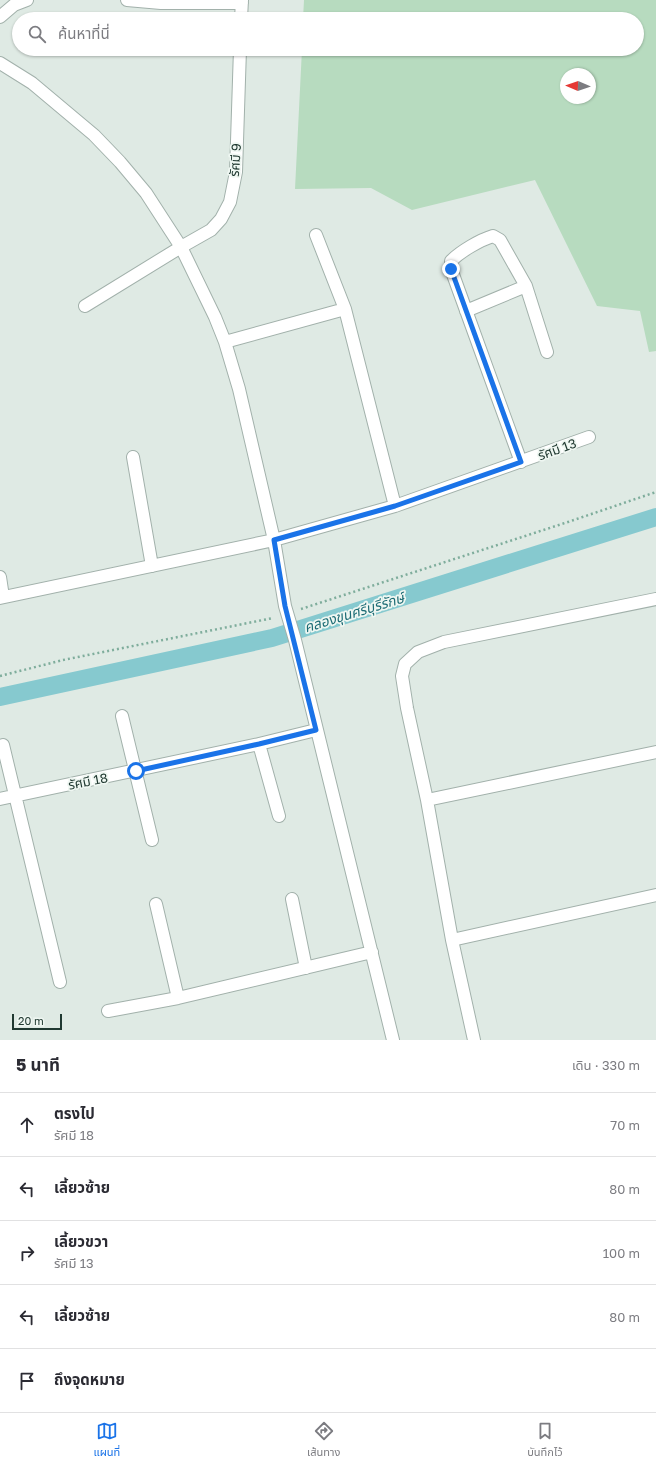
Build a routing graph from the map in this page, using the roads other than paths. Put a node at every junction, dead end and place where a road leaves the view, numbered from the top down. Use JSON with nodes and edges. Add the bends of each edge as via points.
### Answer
{"nodes":[{"id":1,"x":27,"y":0,"type":"edge"},
{"id":2,"x":127,"y":0,"type":"edge"},
{"id":3,"x":242,"y":2,"type":"edge"},
{"id":4,"x":241,"y":12,"type":"edge"},
{"id":5,"x":0,"y":17,"type":"edge"},
{"id":6,"x":240,"y":56,"type":"edge"},
{"id":7,"x":0,"y":63,"type":"edge"},
{"id":8,"x":316,"y":235,"type":"dead end"},
{"id":9,"x":181,"y":247,"type":"junction"},
{"id":10,"x":526,"y":286,"type":"junction"},
{"id":11,"x":85,"y":306,"type":"dead end"},
{"id":12,"x":345,"y":309,"type":"junction"},
{"id":13,"x":466,"y":312,"type":"junction"},
{"id":14,"x":225,"y":342,"type":"junction"},
{"id":15,"x":547,"y":352,"type":"dead end"},
{"id":16,"x":589,"y":437,"type":"dead end"},
{"id":17,"x":133,"y":457,"type":"dead end"},
{"id":18,"x":521,"y":462,"type":"junction"},
{"id":19,"x":395,"y":506,"type":"junction"},
{"id":20,"x":274,"y":540,"type":"junction"},
{"id":21,"x":152,"y":566,"type":"junction"},
{"id":22,"x":0,"y":577,"type":"edge"},
{"id":23,"x":2,"y":598,"type":"edge"},
{"id":24,"x":656,"y":599,"type":"edge"},
{"id":25,"x":122,"y":716,"type":"dead end"},
{"id":26,"x":316,"y":730,"type":"junction"},
{"id":27,"x":259,"y":744,"type":"junction"},
{"id":28,"x":3,"y":745,"type":"dead end"},
{"id":29,"x":656,"y":752,"type":"edge"},
{"id":30,"x":136,"y":771,"type":"junction"},
{"id":31,"x":15,"y":795,"type":"junction"},
{"id":32,"x":0,"y":799,"type":"edge"},
{"id":33,"x":427,"y":800,"type":"junction"},
{"id":34,"x":279,"y":816,"type":"dead end"},
{"id":35,"x":152,"y":840,"type":"dead end"},
{"id":36,"x":656,"y":894,"type":"edge"},
{"id":37,"x":292,"y":899,"type":"dead end"},
{"id":38,"x":156,"y":904,"type":"dead end"},
{"id":39,"x":452,"y":940,"type":"junction"},
{"id":40,"x":372,"y":952,"type":"junction"},
{"id":41,"x":306,"y":968,"type":"junction"},
{"id":42,"x":60,"y":982,"type":"dead end"},
{"id":43,"x":178,"y":998,"type":"junction"},
{"id":44,"x":108,"y":1011,"type":"dead end"},
{"id":45,"x":393,"y":1040,"type":"edge"},
{"id":46,"x":474,"y":1040,"type":"edge"}],
"edges":[{"from":1,"to":5,"type":"street","via":[[14,5]]},
{"from":2,"to":3,"type":"street","via":[[161,3]]},
{"from":3,"to":4,"type":"street"},
{"from":6,"to":9,"type":"street","name":"รัศมี 9","via":[[236,172],[230,202],[221,219],[211,230]]},
{"from":7,"to":9,"type":"street","via":[[32,83],[94,135],[146,193]]},
{"from":8,"to":12,"type":"street"},
{"from":9,"to":11,"type":"street","name":"รัศมี 9"},
{"from":9,"to":14,"type":"street"},
{"from":10,"to":13,"type":"street"},
{"from":10,"to":13,"type":"street","via":[[500,240],[493,236],[486,238],[451,261],[451,269]]},
{"from":10,"to":15,"type":"street"},
{"from":12,"to":14,"type":"street"},
{"from":12,"to":19,"type":"street"},
{"from":13,"to":18,"type":"street"},
{"from":14,"to":20,"type":"street","via":[[239,389]]},
{"from":16,"to":18,"type":"street","name":"รัศมี 13"},
{"from":17,"to":21,"type":"street"},
{"from":18,"to":19,"type":"street","name":"รัศมี 13"},
{"from":19,"to":20,"type":"street","name":"รัศมี 13"},
{"from":20,"to":21,"type":"street","name":"รัศมี 13"},
{"from":20,"to":26,"type":"street","via":[[291,608],[294,640]]},
{"from":21,"to":23,"type":"street","name":"รัศมี 13"},
{"from":22,"to":23,"type":"street"},
{"from":24,"to":33,"type":"street","via":[[444,642],[418,652],[405,664],[402,676]]},
{"from":25,"to":30,"type":"street"},
{"from":26,"to":27,"type":"street","name":"รัศมี 18"},
{"from":26,"to":40,"type":"street"},
{"from":27,"to":30,"type":"street","name":"รัศมี 18"},
{"from":27,"to":34,"type":"street"},
{"from":28,"to":31,"type":"street"},
{"from":29,"to":33,"type":"street"},
{"from":30,"to":31,"type":"street","name":"รัศมี 18"},
{"from":30,"to":35,"type":"street"},
{"from":31,"to":32,"type":"street","name":"รัศมี 18"},
{"from":31,"to":42,"type":"street"},
{"from":33,"to":39,"type":"street"},
{"from":36,"to":39,"type":"street"},
{"from":37,"to":41,"type":"street"},
{"from":38,"to":43,"type":"street"},
{"from":39,"to":46,"type":"street"},
{"from":40,"to":41,"type":"street"},
{"from":40,"to":45,"type":"street"},
{"from":41,"to":43,"type":"street"},
{"from":43,"to":44,"type":"street"}]}
